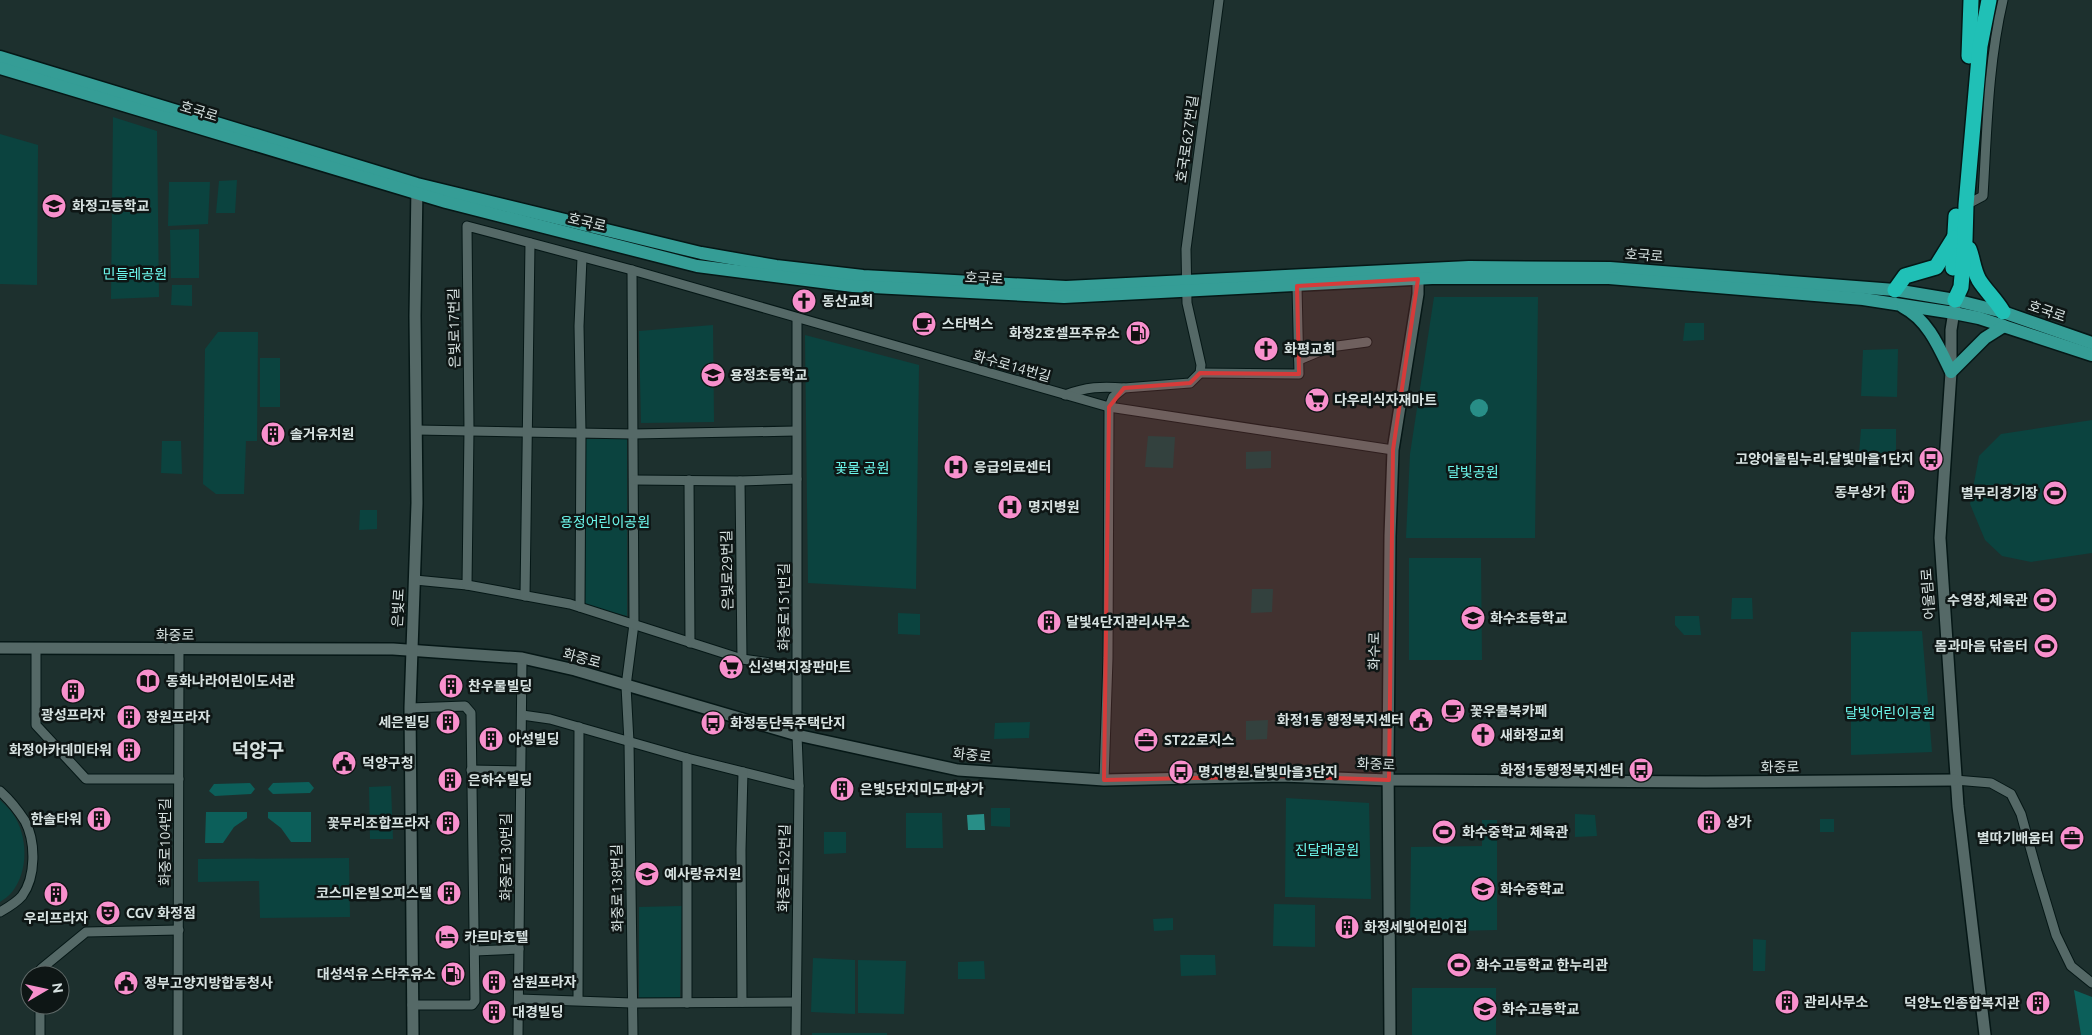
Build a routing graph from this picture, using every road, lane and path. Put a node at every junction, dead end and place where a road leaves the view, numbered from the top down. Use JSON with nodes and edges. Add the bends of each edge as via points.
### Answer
{"nodes":[{"id":1,"x":1219,"y":0,"type":"edge"},
{"id":2,"x":1964,"y":0,"type":"edge"},
{"id":3,"x":1971,"y":0,"type":"edge"},
{"id":4,"x":1977,"y":0,"type":"edge"},
{"id":5,"x":1989,"y":0,"type":"edge"},
{"id":6,"x":2003,"y":0,"type":"edge"},
{"id":7,"x":1971,"y":33,"type":"junction"},
{"id":8,"x":0,"y":57,"type":"edge"},
{"id":9,"x":0,"y":68,"type":"edge"},
{"id":10,"x":1976,"y":86,"type":"junction"},
{"id":11,"x":417,"y":189,"type":"junction"},
{"id":12,"x":1966,"y":205,"type":"junction"},
{"id":13,"x":467,"y":226,"type":"joint"},
{"id":14,"x":1960,"y":239,"type":"junction"},
{"id":15,"x":530,"y":243,"type":"junction"},
{"id":16,"x":582,"y":258,"type":"junction"},
{"id":17,"x":632,"y":270,"type":"junction"},
{"id":18,"x":1418,"y":274,"type":"junction"},
{"id":19,"x":1185,"y":286,"type":"junction"},
{"id":20,"x":1297,"y":286,"type":"junction"},
{"id":21,"x":1896,"y":297,"type":"junction"},
{"id":22,"x":1954,"y":307,"type":"junction"},
{"id":23,"x":797,"y":318,"type":"junction"},
{"id":24,"x":2003,"y":319,"type":"junction"},
{"id":25,"x":1367,"y":342,"type":"dead end"},
{"id":26,"x":2092,"y":343,"type":"edge"},
{"id":27,"x":2092,"y":356,"type":"edge"},
{"id":28,"x":1299,"y":360,"type":"junction"},
{"id":29,"x":1951,"y":372,"type":"junction"},
{"id":30,"x":1200,"y":373,"type":"junction"},
{"id":31,"x":1124,"y":388,"type":"junction"},
{"id":32,"x":1065,"y":395,"type":"junction"},
{"id":33,"x":1109,"y":407,"type":"junction"},
{"id":34,"x":417,"y":430,"type":"junction"},
{"id":35,"x":468,"y":430,"type":"junction"},
{"id":36,"x":796,"y":430,"type":"junction"},
{"id":37,"x":528,"y":431,"type":"junction"},
{"id":38,"x":581,"y":432,"type":"junction"},
{"id":39,"x":633,"y":434,"type":"junction"},
{"id":40,"x":1393,"y":450,"type":"junction"},
{"id":41,"x":797,"y":479,"type":"junction"},
{"id":42,"x":634,"y":480,"type":"junction"},
{"id":43,"x":689,"y":480,"type":"junction"},
{"id":44,"x":740,"y":481,"type":"junction"},
{"id":45,"x":415,"y":580,"type":"junction"},
{"id":46,"x":466,"y":585,"type":"junction"},
{"id":47,"x":526,"y":596,"type":"junction"},
{"id":48,"x":580,"y":607,"type":"junction"},
{"id":49,"x":634,"y":624,"type":"junction"},
{"id":50,"x":690,"y":643,"type":"junction"},
{"id":51,"x":0,"y":648,"type":"edge"},
{"id":52,"x":36,"y":648,"type":"junction"},
{"id":53,"x":179,"y":650,"type":"junction"},
{"id":54,"x":412,"y":650,"type":"junction"},
{"id":55,"x":522,"y":658,"type":"junction"},
{"id":56,"x":742,"y":659,"type":"junction"},
{"id":57,"x":798,"y":667,"type":"junction"},
{"id":58,"x":626,"y":686,"type":"junction"},
{"id":59,"x":410,"y":708,"type":"junction"},
{"id":60,"x":522,"y":715,"type":"junction"},
{"id":61,"x":579,"y":728,"type":"junction"},
{"id":62,"x":797,"y":735,"type":"junction"},
{"id":63,"x":629,"y":742,"type":"junction"},
{"id":64,"x":687,"y":758,"type":"junction"},
{"id":65,"x":471,"y":770,"type":"junction"},
{"id":66,"x":520,"y":771,"type":"junction"},
{"id":67,"x":743,"y":772,"type":"junction"},
{"id":68,"x":179,"y":779,"type":"junction"},
{"id":69,"x":1104,"y":780,"type":"junction"},
{"id":70,"x":1389,"y":780,"type":"junction"},
{"id":71,"x":1955,"y":780,"type":"junction"},
{"id":72,"x":799,"y":786,"type":"junction"},
{"id":73,"x":0,"y":791,"type":"edge"},
{"id":74,"x":0,"y":912,"type":"edge"},
{"id":75,"x":179,"y":930,"type":"junction"},
{"id":76,"x":519,"y":949,"type":"junction"},
{"id":77,"x":475,"y":951,"type":"junction"},
{"id":78,"x":46,"y":965,"type":"edge"},
{"id":79,"x":2092,"y":983,"type":"edge"},
{"id":80,"x":519,"y":999,"type":"junction"},
{"id":81,"x":578,"y":1000,"type":"junction"},
{"id":82,"x":742,"y":1002,"type":"junction"},
{"id":83,"x":796,"y":1002,"type":"junction"},
{"id":84,"x":632,"y":1003,"type":"junction"},
{"id":85,"x":687,"y":1003,"type":"junction"},
{"id":86,"x":412,"y":1005,"type":"junction"},
{"id":87,"x":40,"y":1015,"type":"edge"},
{"id":88,"x":40,"y":1035,"type":"edge"},
{"id":89,"x":178,"y":1035,"type":"edge"},
{"id":90,"x":413,"y":1035,"type":"edge"},
{"id":91,"x":518,"y":1035,"type":"edge"},
{"id":92,"x":633,"y":1035,"type":"edge"},
{"id":93,"x":796,"y":1035,"type":"edge"},
{"id":94,"x":1390,"y":1035,"type":"edge"},
{"id":95,"x":1986,"y":1035,"type":"edge"}],
"edges":[{"from":1,"to":19,"type":"street","name":"호국로627번길","via":[[1186,245]]},
{"from":2,"to":7,"type":"highway"},
{"from":3,"to":7,"type":"highway"},
{"from":4,"to":10,"type":"highway"},
{"from":5,"to":10,"type":"highway"},
{"from":6,"to":12,"type":"street","via":[[1990,73],[1983,196]]},
{"from":7,"to":14,"type":"highway"},
{"from":8,"to":11,"type":"main road","name":"호국로"},
{"from":9,"to":11,"type":"main road","name":"호국로"},
{"from":10,"to":12,"type":"highway"},
{"from":11,"to":19,"type":"main road","name":"호국로","via":[[506,219],[697,266],[756,274],[853,286],[1064,297]]},
{"from":11,"to":34,"type":"main road","name":"은빛로"},
{"from":12,"to":14,"type":"highway"},
{"from":13,"to":15,"type":"street","name":"화수로14번길"},
{"from":13,"to":35,"type":"street","name":"은빛로17번길"},
{"from":14,"to":21,"type":"highway","via":[[1936,267],[1906,276]]},
{"from":14,"to":22,"type":"highway","via":[[1952,284]]},
{"from":14,"to":24,"type":"highway","via":[[1970,252],[1980,281],[1996,300]]},
{"from":15,"to":16,"type":"street","name":"화수로14번길"},
{"from":15,"to":37,"type":"street"},
{"from":16,"to":17,"type":"street","name":"화수로14번길"},
{"from":16,"to":38,"type":"street","via":[[579,326]]},
{"from":17,"to":23,"type":"street","name":"화수로14번길"},
{"from":17,"to":39,"type":"street"},
{"from":18,"to":19,"type":"main road","name":"호국로"},
{"from":18,"to":20,"type":"main road","name":"호국로"},
{"from":18,"to":21,"type":"main road","name":"호국로","via":[[1478,267],[1610,268]]},
{"from":18,"to":40,"type":"main road","name":"화수로","via":[[1418,294]]},
{"from":19,"to":20,"type":"main road","name":"호국로"},
{"from":19,"to":30,"type":"street"},
{"from":20,"to":28,"type":"street"},
{"from":21,"to":22,"type":"main road","name":"호국로"},
{"from":21,"to":29,"type":"main road","via":[[1924,323]]},
{"from":22,"to":24,"type":"main road","name":"호국로"},
{"from":22,"to":29,"type":"main road","name":"어울림로"},
{"from":23,"to":32,"type":"street","name":"화수로14번길"},
{"from":23,"to":36,"type":"street","name":"화중로151번길"},
{"from":24,"to":26,"type":"main road","name":"호국로"},
{"from":24,"to":27,"type":"main road","name":"호국로"},
{"from":24,"to":29,"type":"main road"},
{"from":25,"to":28,"type":"street","via":[[1330,347]]},
{"from":28,"to":30,"type":"street","via":[[1299,374]]},
{"from":29,"to":71,"type":"main road","name":"어울림로","via":[[1940,538]]},
{"from":30,"to":31,"type":"street","via":[[1190,384]]},
{"from":31,"to":32,"type":"street","via":[[1100,386]]},
{"from":31,"to":33,"type":"street"},
{"from":32,"to":33,"type":"street","name":"화수로14번길"},
{"from":33,"to":40,"type":"street","name":"화수로14번길"},
{"from":33,"to":69,"type":"street"},
{"from":34,"to":35,"type":"street"},
{"from":34,"to":45,"type":"main road","name":"은빛로"},
{"from":35,"to":37,"type":"street"},
{"from":35,"to":46,"type":"street"},
{"from":36,"to":39,"type":"street"},
{"from":36,"to":41,"type":"street","name":"화중로151번길"},
{"from":37,"to":38,"type":"street"},
{"from":37,"to":47,"type":"street"},
{"from":38,"to":39,"type":"street"},
{"from":38,"to":48,"type":"street"},
{"from":39,"to":42,"type":"street"},
{"from":40,"to":70,"type":"main road","name":"화수로"},
{"from":41,"to":44,"type":"street"},
{"from":41,"to":57,"type":"street","name":"화중로151번길"},
{"from":42,"to":43,"type":"street"},
{"from":42,"to":49,"type":"street"},
{"from":43,"to":44,"type":"street"},
{"from":43,"to":50,"type":"street"},
{"from":44,"to":56,"type":"street","name":"은빛로29번길"},
{"from":45,"to":46,"type":"street"},
{"from":45,"to":54,"type":"main road","name":"은빛로"},
{"from":46,"to":47,"type":"street"},
{"from":47,"to":48,"type":"street"},
{"from":48,"to":49,"type":"street"},
{"from":49,"to":50,"type":"street"},
{"from":49,"to":58,"type":"street"},
{"from":50,"to":56,"type":"street"},
{"from":51,"to":52,"type":"main road","name":"화중로"},
{"from":52,"to":53,"type":"main road","name":"화중로"},
{"from":52,"to":68,"type":"street","via":[[36,726],[86,779]]},
{"from":53,"to":54,"type":"main road","name":"화중로"},
{"from":53,"to":68,"type":"street","name":"화중로104번길"},
{"from":54,"to":55,"type":"main road","name":"화중로"},
{"from":54,"to":59,"type":"main road","name":"은빛로"},
{"from":55,"to":58,"type":"main road","name":"화중로"},
{"from":55,"to":60,"type":"street","name":"화중로130번길"},
{"from":56,"to":57,"type":"street"},
{"from":57,"to":62,"type":"street","name":"화중로151번길"},
{"from":58,"to":62,"type":"main road","name":"화중로"},
{"from":58,"to":63,"type":"street","name":"화중로138번길"},
{"from":59,"to":65,"type":"street","via":[[464,706],[471,713]]},
{"from":59,"to":86,"type":"main road","name":"은빛로"},
{"from":60,"to":61,"type":"street"},
{"from":60,"to":66,"type":"street","name":"화중로130번길"},
{"from":61,"to":63,"type":"street"},
{"from":61,"to":81,"type":"street"},
{"from":62,"to":69,"type":"main road","name":"화중로","via":[[958,770]]},
{"from":62,"to":72,"type":"street","name":"화중로152번길"},
{"from":63,"to":64,"type":"street"},
{"from":63,"to":84,"type":"street","name":"화중로138번길"},
{"from":64,"to":67,"type":"street"},
{"from":64,"to":85,"type":"street"},
{"from":65,"to":66,"type":"street"},
{"from":65,"to":77,"type":"street"},
{"from":66,"to":76,"type":"street","name":"화중로130번길"},
{"from":67,"to":72,"type":"street"},
{"from":67,"to":82,"type":"street"},
{"from":68,"to":75,"type":"street","name":"화중로104번길"},
{"from":69,"to":70,"type":"main road","name":"화중로","via":[[1281,776]]},
{"from":70,"to":71,"type":"main road","name":"화중로"},
{"from":70,"to":94,"type":"main road","name":"화수로"},
{"from":71,"to":79,"type":"street","via":[[1991,783],[2011,794],[2021,814],[2056,935],[2071,966]]},
{"from":71,"to":95,"type":"main road","name":"어울림로"},
{"from":72,"to":83,"type":"street","name":"화중로152번길"},
{"from":73,"to":74,"type":"street","via":[[25,822],[30,835],[32,869],[22,896]]},
{"from":75,"to":78,"type":"street","via":[[86,932]]},
{"from":75,"to":89,"type":"street","name":"화중로104번길"},
{"from":76,"to":77,"type":"street"},
{"from":76,"to":80,"type":"street","name":"화중로130번길"},
{"from":77,"to":86,"type":"street","via":[[475,1002],[472,1005]]},
{"from":80,"to":81,"type":"street"},
{"from":80,"to":91,"type":"street","name":"화중로130번길"},
{"from":81,"to":84,"type":"street"},
{"from":82,"to":83,"type":"street"},
{"from":82,"to":85,"type":"street"},
{"from":83,"to":93,"type":"street","name":"화중로152번길"},
{"from":84,"to":85,"type":"street"},
{"from":84,"to":92,"type":"street","name":"화중로138번길"},
{"from":86,"to":90,"type":"main road","name":"은빛로"},
{"from":87,"to":88,"type":"street"}]}
